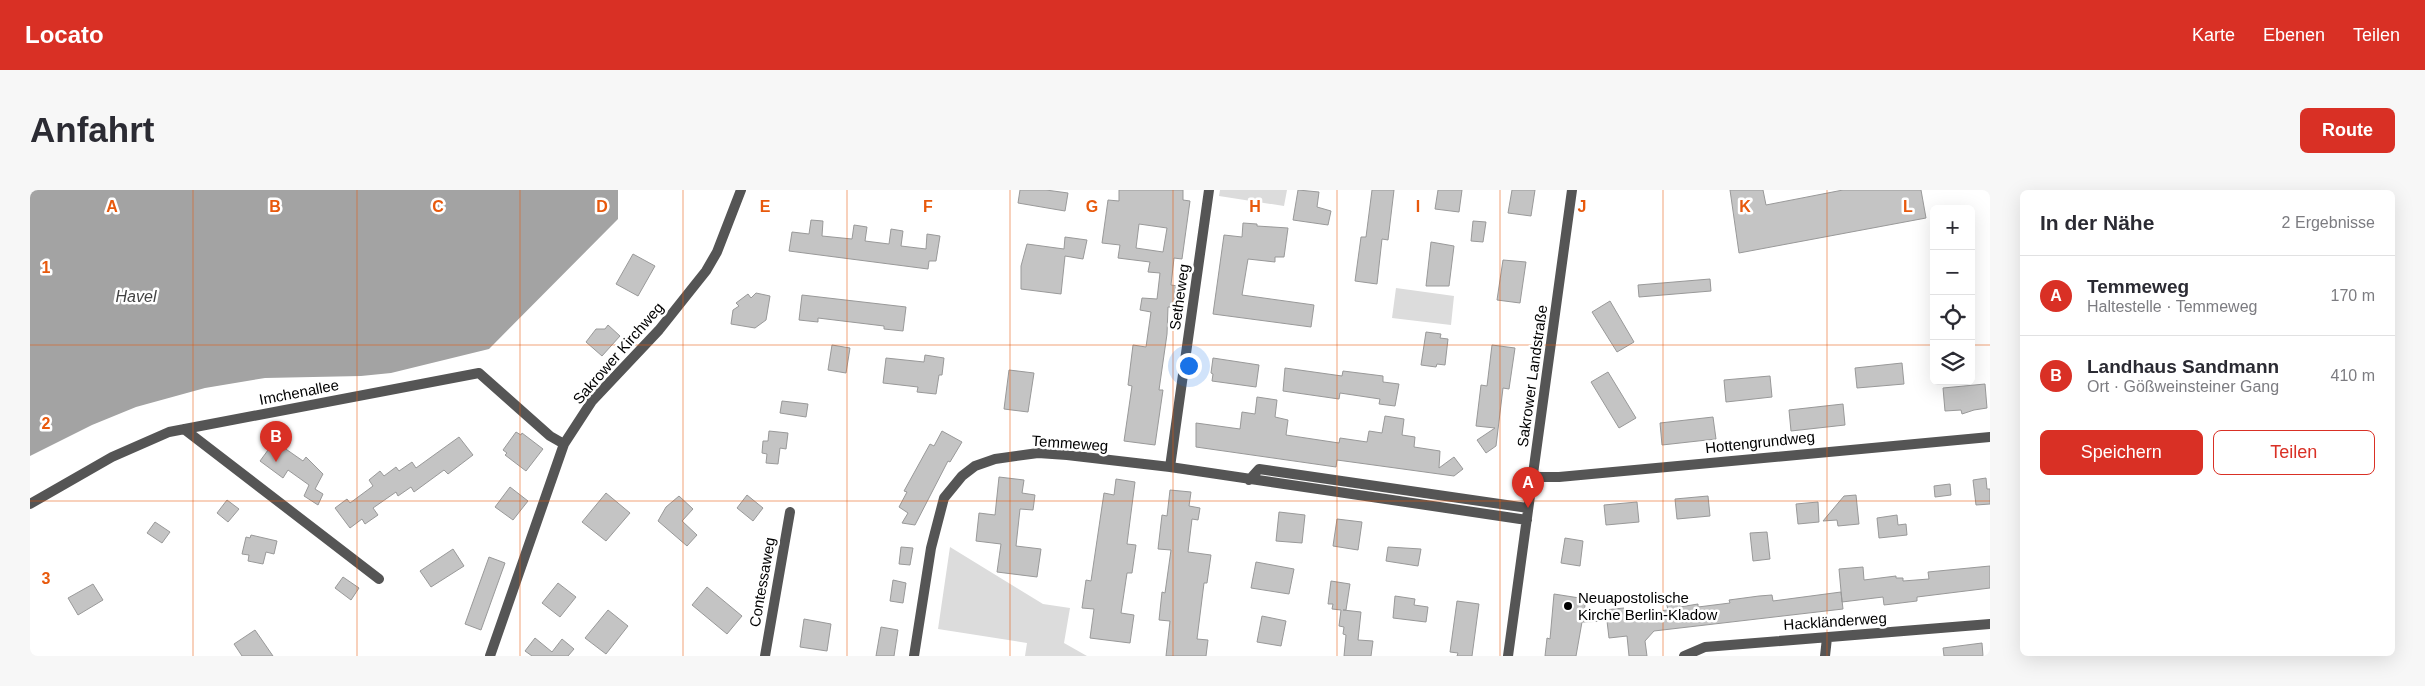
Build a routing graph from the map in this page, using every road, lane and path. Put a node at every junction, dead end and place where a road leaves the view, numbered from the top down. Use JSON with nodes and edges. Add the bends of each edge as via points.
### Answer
{"nodes":[{"id":1,"x":741,"y":190,"type":"edge"},
{"id":2,"x":1209,"y":190,"type":"edge"},
{"id":3,"x":1572,"y":190,"type":"edge"},
{"id":4,"x":184,"y":429,"type":"junction"},
{"id":5,"x":1990,"y":437,"type":"edge"},
{"id":6,"x":564,"y":444,"type":"junction"},
{"id":7,"x":1170,"y":467,"type":"junction"},
{"id":8,"x":1533,"y":477,"type":"junction"},
{"id":9,"x":1249,"y":480,"type":"junction"},
{"id":10,"x":30,"y":504,"type":"edge"},
{"id":11,"x":1528,"y":508,"type":"junction"},
{"id":12,"x":790,"y":512,"type":"dead end"},
{"id":13,"x":1527,"y":520,"type":"junction"},
{"id":14,"x":380,"y":579,"type":"dead end"},
{"id":15,"x":1990,"y":624,"type":"edge"},
{"id":16,"x":1827,"y":638,"type":"junction"},
{"id":17,"x":490,"y":656,"type":"edge"},
{"id":18,"x":765,"y":656,"type":"edge"},
{"id":19,"x":914,"y":656,"type":"edge"},
{"id":20,"x":1508,"y":656,"type":"edge"},
{"id":21,"x":1684,"y":656,"type":"edge"},
{"id":22,"x":1825,"y":656,"type":"edge"}],
"edges":[{"from":1,"to":6,"type":"street","name":"Sakrower Kirchweg","via":[[717,252],[706,271],[660,330],[592,401]]},
{"from":2,"to":7,"type":"street","name":"Setheweg"},
{"from":3,"to":8,"type":"street","name":"Sakrower Landstraße"},
{"from":4,"to":6,"type":"street","name":"Imchenallee","via":[[479,373],[550,436]]},
{"from":4,"to":10,"type":"street","name":"Imchenallee","via":[[169,432],[112,457]]},
{"from":4,"to":14,"type":"street"},
{"from":5,"to":8,"type":"street","name":"Hottengrundweg"},
{"from":6,"to":17,"type":"street","name":"Sakrower Kirchweg"},
{"from":7,"to":9,"type":"street","name":"Temmeweg"},
{"from":7,"to":19,"type":"street","name":"Temmeweg","via":[[1038,453],[995,459],[968,471],[950,488],[938,518]]},
{"from":8,"to":11,"type":"street","name":"Sakrower Landstraße"},
{"from":9,"to":11,"type":"street","via":[[1259,469]]},
{"from":9,"to":13,"type":"street","name":"Temmeweg"},
{"from":11,"to":13,"type":"street","name":"Sakrower Landstraße"},
{"from":12,"to":18,"type":"street","name":"Contessaweg"},
{"from":13,"to":20,"type":"street","name":"Sakrower Landstraße"},
{"from":15,"to":16,"type":"street","name":"Hackländerweg"},
{"from":16,"to":21,"type":"street","name":"Hackländerweg","via":[[1704,647]]},
{"from":16,"to":22,"type":"street"}]}
